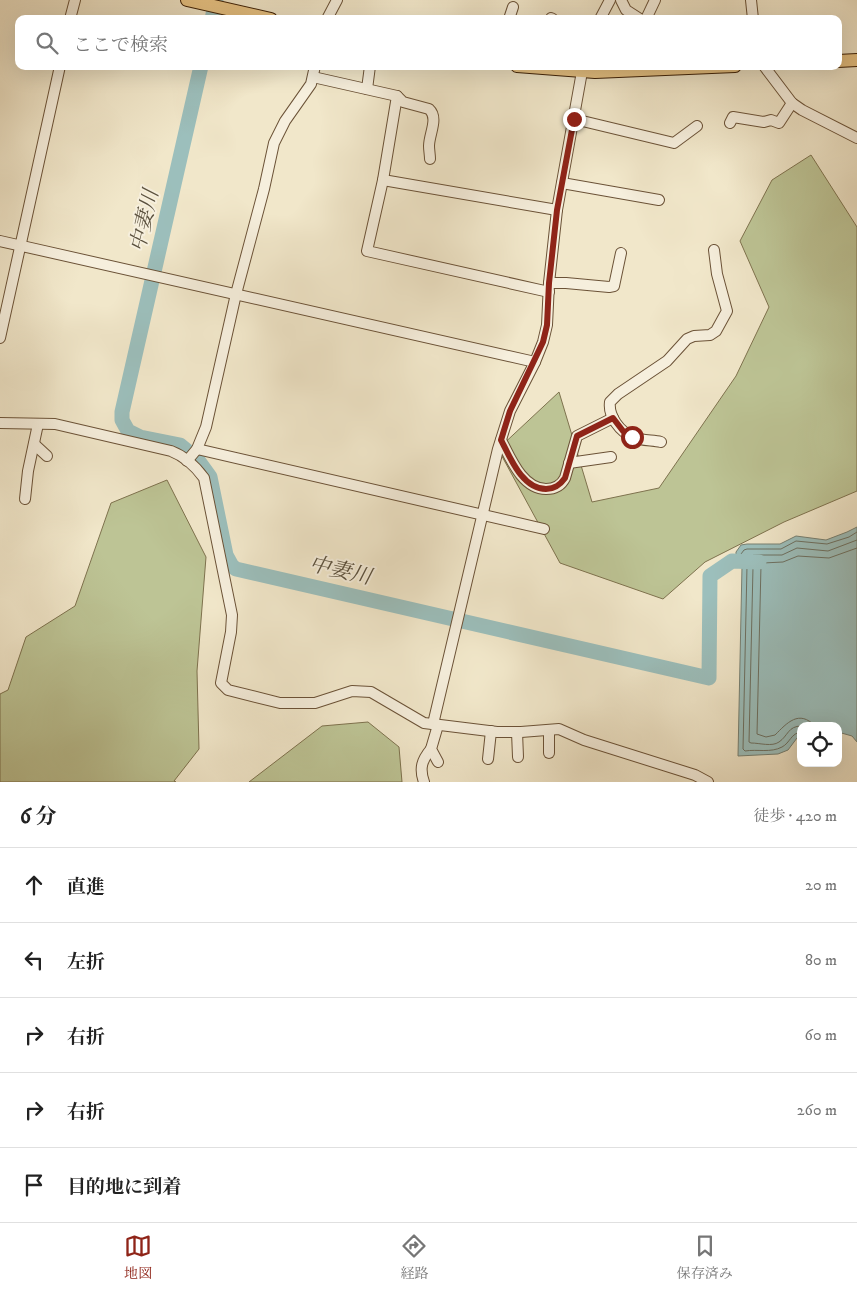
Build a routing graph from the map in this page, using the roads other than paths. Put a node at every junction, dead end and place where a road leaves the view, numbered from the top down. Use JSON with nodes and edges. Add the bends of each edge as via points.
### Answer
{"nodes":[{"id":1,"x":75,"y":0,"type":"edge"},
{"id":2,"x":187,"y":0,"type":"edge"},
{"id":3,"x":337,"y":0,"type":"edge"},
{"id":4,"x":610,"y":0,"type":"edge"},
{"id":5,"x":621,"y":0,"type":"edge"},
{"id":6,"x":656,"y":0,"type":"edge"},
{"id":7,"x":751,"y":0,"type":"edge"},
{"id":8,"x":512,"y":7,"type":"dead end"},
{"id":9,"x":71,"y":15,"type":"edge"},
{"id":10,"x":254,"y":15,"type":"edge"},
{"id":11,"x":329,"y":15,"type":"edge"},
{"id":12,"x":510,"y":15,"type":"edge"},
{"id":13,"x":602,"y":15,"type":"edge"},
{"id":14,"x":634,"y":15,"type":"edge"},
{"id":15,"x":648,"y":15,"type":"edge"},
{"id":16,"x":753,"y":15,"type":"edge"},
{"id":17,"x":857,"y":60,"type":"edge"},
{"id":18,"x":842,"y":61,"type":"edge"},
{"id":19,"x":59,"y":70,"type":"edge"},
{"id":20,"x":369,"y":70,"type":"edge"},
{"id":21,"x":582,"y":70,"type":"edge"},
{"id":22,"x":600,"y":70,"type":"edge"},
{"id":23,"x":669,"y":70,"type":"edge"},
{"id":24,"x":767,"y":70,"type":"edge"},
{"id":25,"x":314,"y":72,"type":"edge"},
{"id":26,"x":367,"y":88,"type":"junction"},
{"id":27,"x":397,"y":96,"type":"junction"},
{"id":28,"x":792,"y":103,"type":"junction"},
{"id":29,"x":574,"y":119,"type":"junction"},
{"id":30,"x":730,"y":123,"type":"dead end"},
{"id":31,"x":697,"y":126,"type":"dead end"},
{"id":32,"x":857,"y":138,"type":"edge"},
{"id":33,"x":430,"y":159,"type":"dead end"},
{"id":34,"x":383,"y":180,"type":"junction"},
{"id":35,"x":562,"y":183,"type":"junction"},
{"id":36,"x":659,"y":200,"type":"dead end"},
{"id":37,"x":557,"y":210,"type":"junction"},
{"id":38,"x":0,"y":241,"type":"edge"},
{"id":39,"x":20,"y":245,"type":"junction"},
{"id":40,"x":714,"y":250,"type":"dead end"},
{"id":41,"x":621,"y":253,"type":"dead end"},
{"id":42,"x":549,"y":287,"type":"junction"},
{"id":43,"x":236,"y":294,"type":"junction"},
{"id":44,"x":0,"y":338,"type":"edge"},
{"id":45,"x":535,"y":362,"type":"junction"},
{"id":46,"x":613,"y":418,"type":"junction"},
{"id":47,"x":0,"y":423,"type":"edge"},
{"id":48,"x":38,"y":424,"type":"junction"},
{"id":49,"x":501,"y":440,"type":"junction"},
{"id":50,"x":661,"y":442,"type":"dead end"},
{"id":51,"x":34,"y":444,"type":"junction"},
{"id":52,"x":192,"y":455,"type":"junction"},
{"id":53,"x":47,"y":456,"type":"dead end"},
{"id":54,"x":611,"y":457,"type":"dead end"},
{"id":55,"x":569,"y":463,"type":"junction"},
{"id":56,"x":24,"y":499,"type":"dead end"},
{"id":57,"x":482,"y":513,"type":"junction"},
{"id":58,"x":544,"y":529,"type":"dead end"},
{"id":59,"x":435,"y":724,"type":"junction"},
{"id":60,"x":549,"y":730,"type":"junction"},
{"id":61,"x":491,"y":731,"type":"junction"},
{"id":62,"x":517,"y":732,"type":"junction"},
{"id":63,"x":431,"y":749,"type":"junction"},
{"id":64,"x":549,"y":753,"type":"dead end"},
{"id":65,"x":518,"y":757,"type":"dead end"},
{"id":66,"x":488,"y":759,"type":"dead end"},
{"id":67,"x":438,"y":762,"type":"dead end"},
{"id":68,"x":424,"y":782,"type":"edge"},
{"id":69,"x":708,"y":782,"type":"edge"}],
"edges":[{"from":1,"to":9,"type":"street"},
{"from":2,"to":10,"type":"main road"},
{"from":3,"to":11,"type":"street"},
{"from":4,"to":13,"type":"street"},
{"from":5,"to":14,"type":"street","via":[[626,10]]},
{"from":6,"to":15,"type":"street"},
{"from":7,"to":16,"type":"street"},
{"from":8,"to":12,"type":"street"},
{"from":17,"to":18,"type":"main road"},
{"from":19,"to":39,"type":"street"},
{"from":20,"to":26,"type":"street"},
{"from":21,"to":29,"type":"street"},
{"from":22,"to":23,"type":"main road"},
{"from":24,"to":28,"type":"street"},
{"from":25,"to":26,"type":"street"},
{"from":25,"to":43,"type":"street","via":[[311,84],[274,142]]},
{"from":26,"to":27,"type":"street"},
{"from":27,"to":33,"type":"street","via":[[403,102],[432,111],[434,117],[428,145]]},
{"from":27,"to":34,"type":"street"},
{"from":28,"to":30,"type":"street","via":[[779,123],[733,117]]},
{"from":28,"to":32,"type":"street"},
{"from":29,"to":31,"type":"street","via":[[674,144]]},
{"from":29,"to":35,"type":"street"},
{"from":34,"to":37,"type":"street"},
{"from":34,"to":42,"type":"street","via":[[367,251]]},
{"from":35,"to":36,"type":"street"},
{"from":35,"to":37,"type":"street"},
{"from":37,"to":42,"type":"street"},
{"from":38,"to":39,"type":"street"},
{"from":39,"to":43,"type":"street"},
{"from":39,"to":44,"type":"street"},
{"from":40,"to":46,"type":"street","via":[[727,313],[716,331],[687,339],[666,361],[618,394],[610,402]]},
{"from":41,"to":42,"type":"street","via":[[614,286],[566,283]]},
{"from":42,"to":45,"type":"street","via":[[547,325]]},
{"from":43,"to":45,"type":"street"},
{"from":43,"to":52,"type":"street","via":[[206,427]]},
{"from":45,"to":49,"type":"street","via":[[510,411]]},
{"from":46,"to":50,"type":"street","via":[[632,437]]},
{"from":46,"to":55,"type":"street","via":[[577,436]]},
{"from":47,"to":48,"type":"street"},
{"from":48,"to":51,"type":"street"},
{"from":48,"to":52,"type":"street","via":[[55,424]]},
{"from":49,"to":55,"type":"street","via":[[524,478],[543,489],[555,488],[562,483]]},
{"from":49,"to":57,"type":"street"},
{"from":51,"to":53,"type":"street"},
{"from":51,"to":56,"type":"street"},
{"from":52,"to":57,"type":"street"},
{"from":52,"to":59,"type":"street","via":[[204,478],[232,615],[221,682],[223,687],[271,702],[293,704],[315,703],[352,691],[371,692],[424,722]]},
{"from":54,"to":55,"type":"street"},
{"from":57,"to":58,"type":"street"},
{"from":57,"to":59,"type":"street"},
{"from":59,"to":61,"type":"street"},
{"from":59,"to":63,"type":"street"},
{"from":60,"to":62,"type":"street"},
{"from":60,"to":64,"type":"street"},
{"from":60,"to":69,"type":"street","via":[[564,731]]},
{"from":61,"to":62,"type":"street"},
{"from":61,"to":66,"type":"street"},
{"from":62,"to":65,"type":"street"},
{"from":63,"to":67,"type":"street"},
{"from":63,"to":68,"type":"street","via":[[422,762]]}]}
